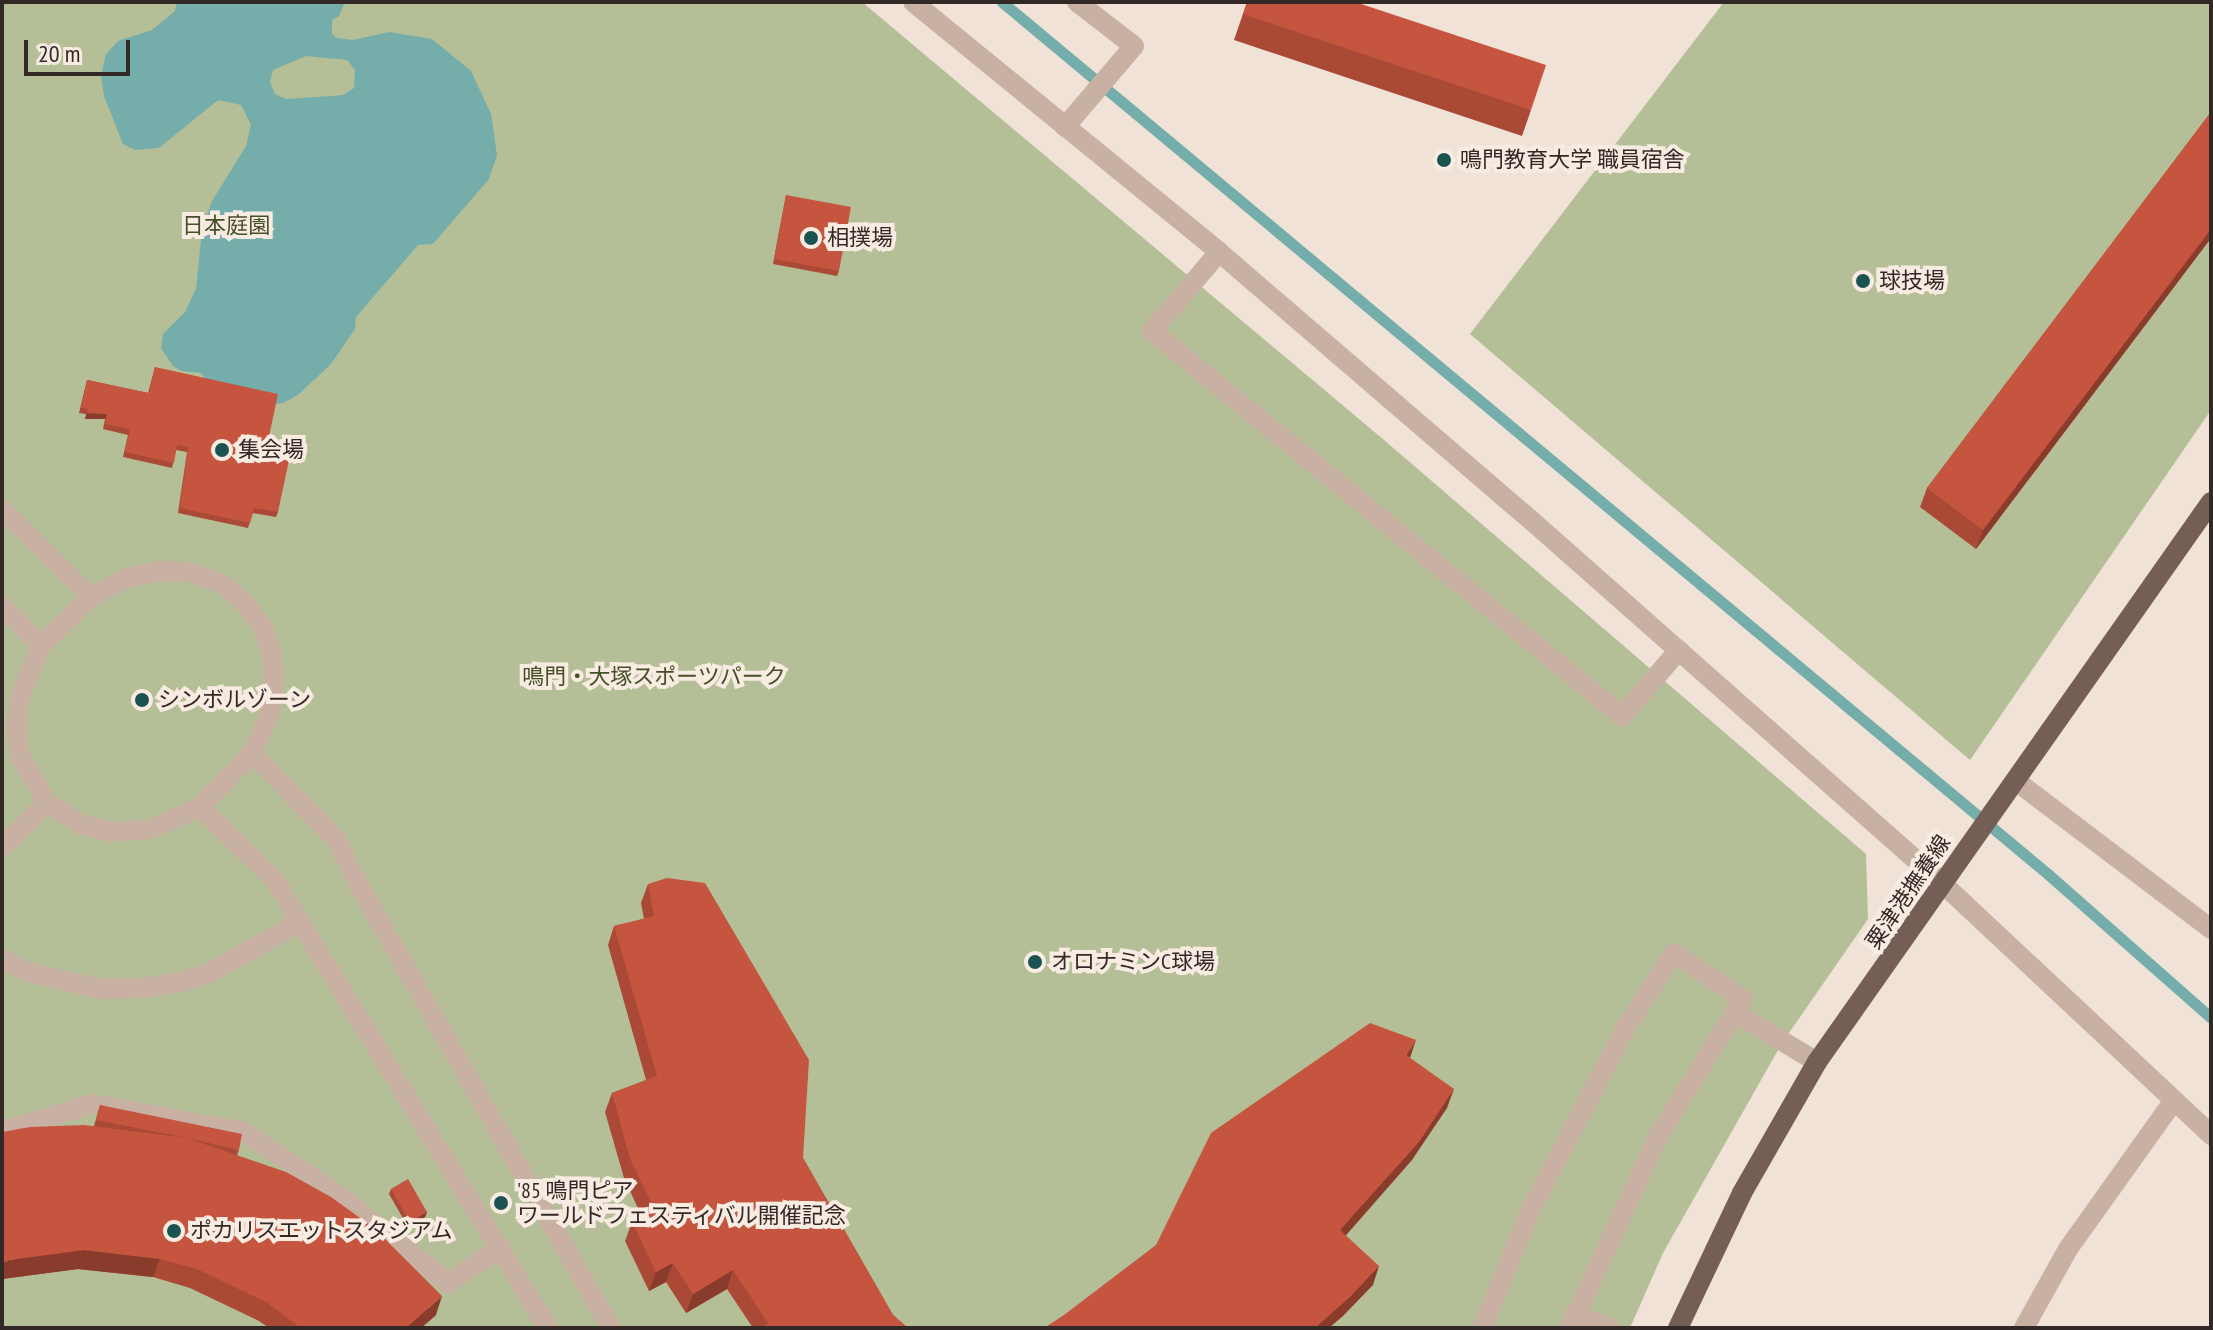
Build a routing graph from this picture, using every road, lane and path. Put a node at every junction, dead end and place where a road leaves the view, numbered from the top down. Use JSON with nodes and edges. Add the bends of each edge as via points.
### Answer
{"nodes":[{"id":1,"x":913,"y":2,"type":"edge"},
{"id":2,"x":1077,"y":2,"type":"edge"},
{"id":3,"x":1065,"y":127,"type":"junction"},
{"id":4,"x":1219,"y":252,"type":"junction"},
{"id":5,"x":2211,"y":502,"type":"edge"},
{"id":6,"x":2,"y":509,"type":"edge"},
{"id":7,"x":91,"y":597,"type":"junction"},
{"id":8,"x":2,"y":606,"type":"edge"},
{"id":9,"x":41,"y":645,"type":"junction"},
{"id":10,"x":1679,"y":650,"type":"junction"},
{"id":11,"x":252,"y":753,"type":"junction"},
{"id":12,"x":2012,"y":786,"type":"junction"},
{"id":13,"x":47,"y":803,"type":"junction"},
{"id":14,"x":200,"y":807,"type":"junction"},
{"id":15,"x":2,"y":847,"type":"edge"},
{"id":16,"x":1942,"y":883,"type":"junction"},
{"id":17,"x":300,"y":922,"type":"junction"},
{"id":18,"x":2211,"y":929,"type":"edge"},
{"id":19,"x":2,"y":959,"type":"edge"},
{"id":20,"x":1734,"y":1012,"type":"junction"},
{"id":21,"x":1817,"y":1062,"type":"junction"},
{"id":22,"x":2173,"y":1102,"type":"junction"},
{"id":23,"x":2,"y":1131,"type":"edge"},
{"id":24,"x":2211,"y":1135,"type":"edge"},
{"id":25,"x":500,"y":1248,"type":"junction"},
{"id":26,"x":1572,"y":1322,"type":"edge"},
{"id":27,"x":548,"y":1328,"type":"edge"},
{"id":28,"x":611,"y":1328,"type":"edge"},
{"id":29,"x":1482,"y":1328,"type":"edge"},
{"id":30,"x":1610,"y":1328,"type":"edge"},
{"id":31,"x":1678,"y":1328,"type":"edge"},
{"id":32,"x":2024,"y":1328,"type":"edge"}],
"edges":[{"from":1,"to":3,"type":"street"},
{"from":2,"to":3,"type":"street","via":[[1134,46]]},
{"from":3,"to":4,"type":"street"},
{"from":4,"to":10,"type":"street"},
{"from":4,"to":10,"type":"street","via":[[1152,331],[1622,716]]},
{"from":5,"to":12,"type":"main road","name":"粟津港撫養線"},
{"from":6,"to":7,"type":"street"},
{"from":7,"to":9,"type":"street"},
{"from":7,"to":11,"type":"street","via":[[126,578],[188,572],[223,584],[246,604],[263,628],[274,681],[270,714]]},
{"from":8,"to":9,"type":"street"},
{"from":9,"to":13,"type":"street","via":[[20,696],[16,727],[20,756]]},
{"from":10,"to":16,"type":"street"},
{"from":11,"to":14,"type":"street"},
{"from":11,"to":28,"type":"street","via":[[336,839]]},
{"from":12,"to":16,"type":"main road","name":"粟津港撫養線"},
{"from":12,"to":18,"type":"street"},
{"from":13,"to":14,"type":"street","via":[[80,824],[111,832],[151,829]]},
{"from":13,"to":15,"type":"street"},
{"from":14,"to":17,"type":"street","via":[[275,880]]},
{"from":16,"to":21,"type":"main road","name":"粟津港撫養線"},
{"from":16,"to":22,"type":"street"},
{"from":17,"to":19,"type":"street","via":[[211,972],[142,988],[101,989],[27,972]]},
{"from":17,"to":25,"type":"street"},
{"from":20,"to":21,"type":"street"},
{"from":20,"to":26,"type":"street","via":[[1658,1136]]},
{"from":20,"to":29,"type":"street","via":[[1743,999],[1674,953],[1625,1029],[1531,1209]]},
{"from":21,"to":31,"type":"main road","name":"粟津港撫養線","via":[[1742,1193]]},
{"from":22,"to":24,"type":"street"},
{"from":22,"to":32,"type":"street","via":[[2068,1249]]},
{"from":23,"to":25,"type":"street","via":[[93,1104],[244,1132],[337,1194],[448,1283]]},
{"from":25,"to":27,"type":"street"},
{"from":26,"to":30,"type":"street"}]}
